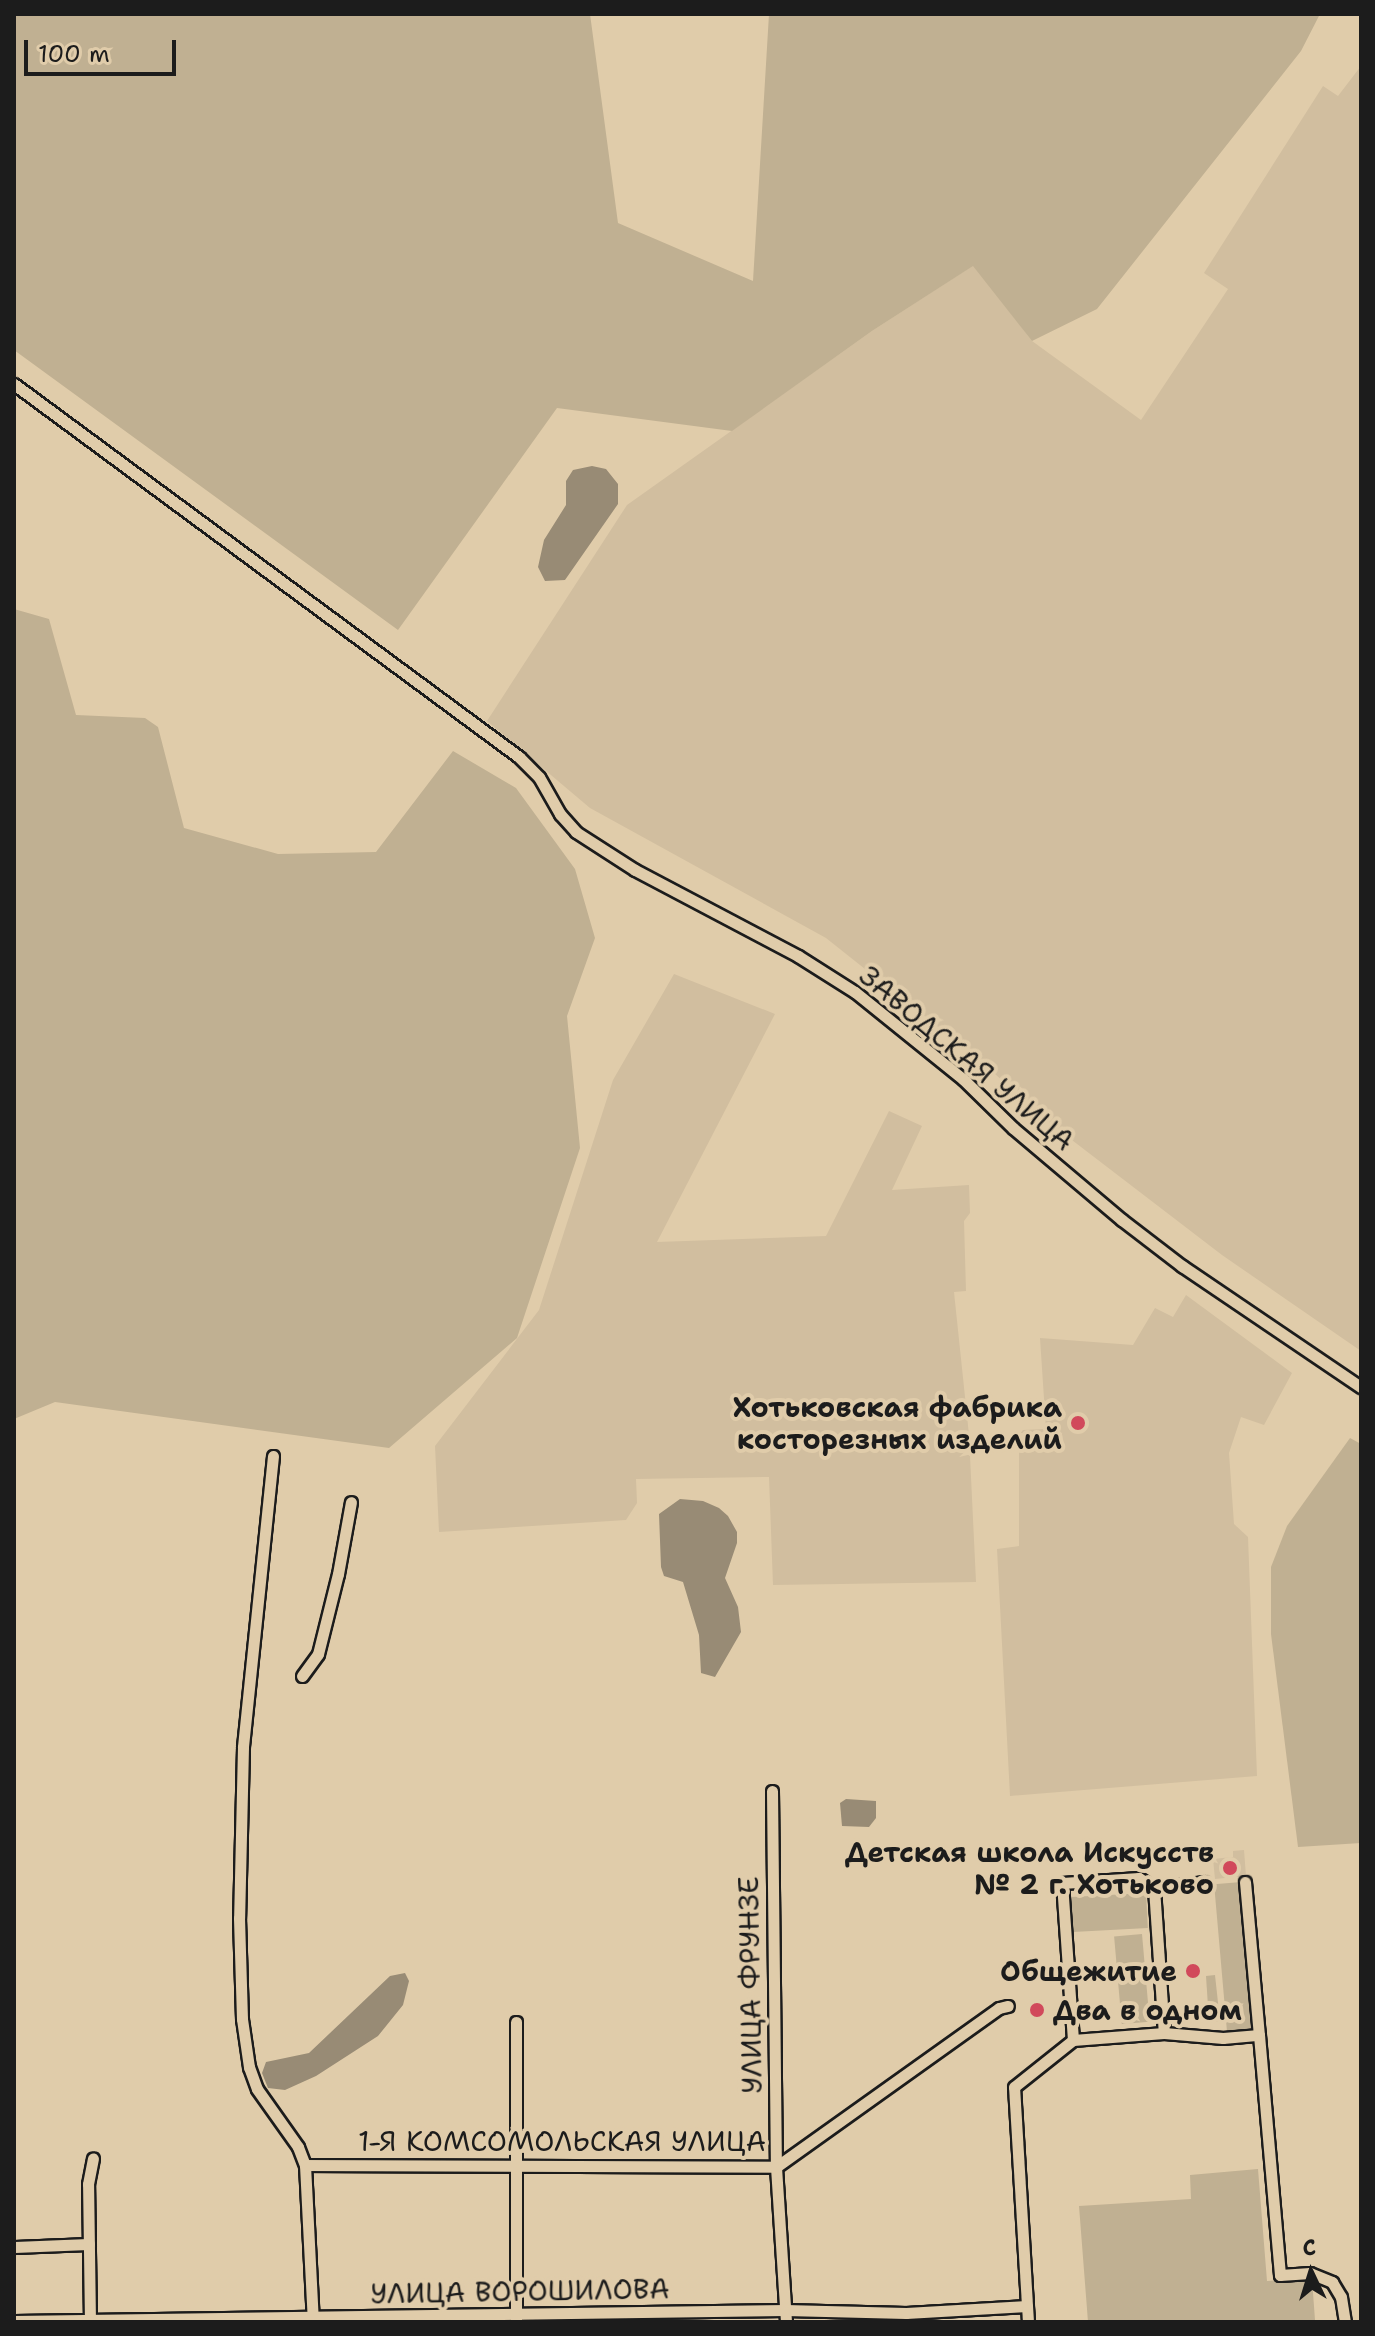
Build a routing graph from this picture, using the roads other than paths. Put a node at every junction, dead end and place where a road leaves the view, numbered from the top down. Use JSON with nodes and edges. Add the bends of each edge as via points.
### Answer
{"nodes":[{"id":1,"x":14,"y":384,"type":"edge"},
{"id":2,"x":1361,"y":1387,"type":"edge"},
{"id":3,"x":273,"y":1456,"type":"dead end"},
{"id":4,"x":351,"y":1502,"type":"dead end"},
{"id":5,"x":302,"y":1676,"type":"dead end"},
{"id":6,"x":772,"y":1791,"type":"dead end"},
{"id":7,"x":1204,"y":1882,"type":"dead end"},
{"id":8,"x":1245,"y":1882,"type":"dead end"},
{"id":9,"x":1154,"y":1888,"type":"junction"},
{"id":10,"x":1008,"y":2006,"type":"dead end"},
{"id":11,"x":516,"y":2022,"type":"dead end"},
{"id":12,"x":1164,"y":2033,"type":"junction"},
{"id":13,"x":1259,"y":2035,"type":"junction"},
{"id":14,"x":1073,"y":2040,"type":"junction"},
{"id":15,"x":93,"y":2158,"type":"dead end"},
{"id":16,"x":305,"y":2165,"type":"junction"},
{"id":17,"x":776,"y":2167,"type":"junction"},
{"id":18,"x":516,"y":2168,"type":"junction"},
{"id":19,"x":89,"y":2244,"type":"junction"},
{"id":20,"x":14,"y":2247,"type":"edge"},
{"id":21,"x":1027,"y":2306,"type":"junction"},
{"id":22,"x":785,"y":2316,"type":"edge"},
{"id":23,"x":942,"y":2316,"type":"edge"},
{"id":24,"x":653,"y":2318,"type":"edge"},
{"id":25,"x":516,"y":2319,"type":"edge"},
{"id":26,"x":312,"y":2320,"type":"edge"},
{"id":27,"x":14,"y":2321,"type":"edge"},
{"id":28,"x":90,"y":2321,"type":"edge"},
{"id":29,"x":1028,"y":2322,"type":"edge"},
{"id":30,"x":1345,"y":2322,"type":"edge"}],
"edges":[{"from":1,"to":2,"type":"street","name":"ЗАВОДСКАЯ УЛИЦА","via":[[529,766],[576,832],[855,992],[1122,1220]]},
{"from":3,"to":16,"type":"street","via":[[243,1747],[242,2019],[257,2089]]},
{"from":4,"to":5,"type":"street","via":[[318,1654]]},
{"from":6,"to":17,"type":"street","name":"УЛИЦА ФРУНЗЕ"},
{"from":7,"to":9,"type":"street"},
{"from":8,"to":13,"type":"street"},
{"from":9,"to":12,"type":"street"},
{"from":9,"to":14,"type":"street","via":[[1139,1878],[1062,1883]]},
{"from":10,"to":17,"type":"street","name":"1-Я КОМСОМОЛЬСКАЯ УЛИЦА"},
{"from":11,"to":18,"type":"street"},
{"from":12,"to":13,"type":"street"},
{"from":12,"to":14,"type":"street"},
{"from":13,"to":30,"type":"street","via":[[1280,2275],[1310,2273],[1332,2282]]},
{"from":14,"to":21,"type":"street","via":[[1014,2087]]},
{"from":15,"to":19,"type":"street"},
{"from":16,"to":18,"type":"street","name":"1-Я КОМСОМОЛЬСКАЯ УЛИЦА"},
{"from":16,"to":26,"type":"street"},
{"from":17,"to":18,"type":"street","name":"1-Я КОМСОМОЛЬСКАЯ УЛИЦА"},
{"from":17,"to":22,"type":"street","name":"УЛИЦА ФРУНЗЕ"},
{"from":18,"to":25,"type":"street"},
{"from":19,"to":20,"type":"street"},
{"from":19,"to":28,"type":"street"},
{"from":21,"to":23,"type":"street","name":"УЛИЦА ВОРОШИЛОВА"},
{"from":21,"to":29,"type":"street"},
{"from":22,"to":23,"type":"street","name":"УЛИЦА ВОРОШИЛОВА"},
{"from":22,"to":24,"type":"street","name":"УЛИЦА ВОРОШИЛОВА"},
{"from":24,"to":25,"type":"street","name":"УЛИЦА ВОРОШИЛОВА"},
{"from":25,"to":26,"type":"street","name":"УЛИЦА ВОРОШИЛОВА"},
{"from":26,"to":28,"type":"street","name":"УЛИЦА ВОРОШИЛОВА"},
{"from":27,"to":28,"type":"street","name":"УЛИЦА ВОРОШИЛОВА"}]}
